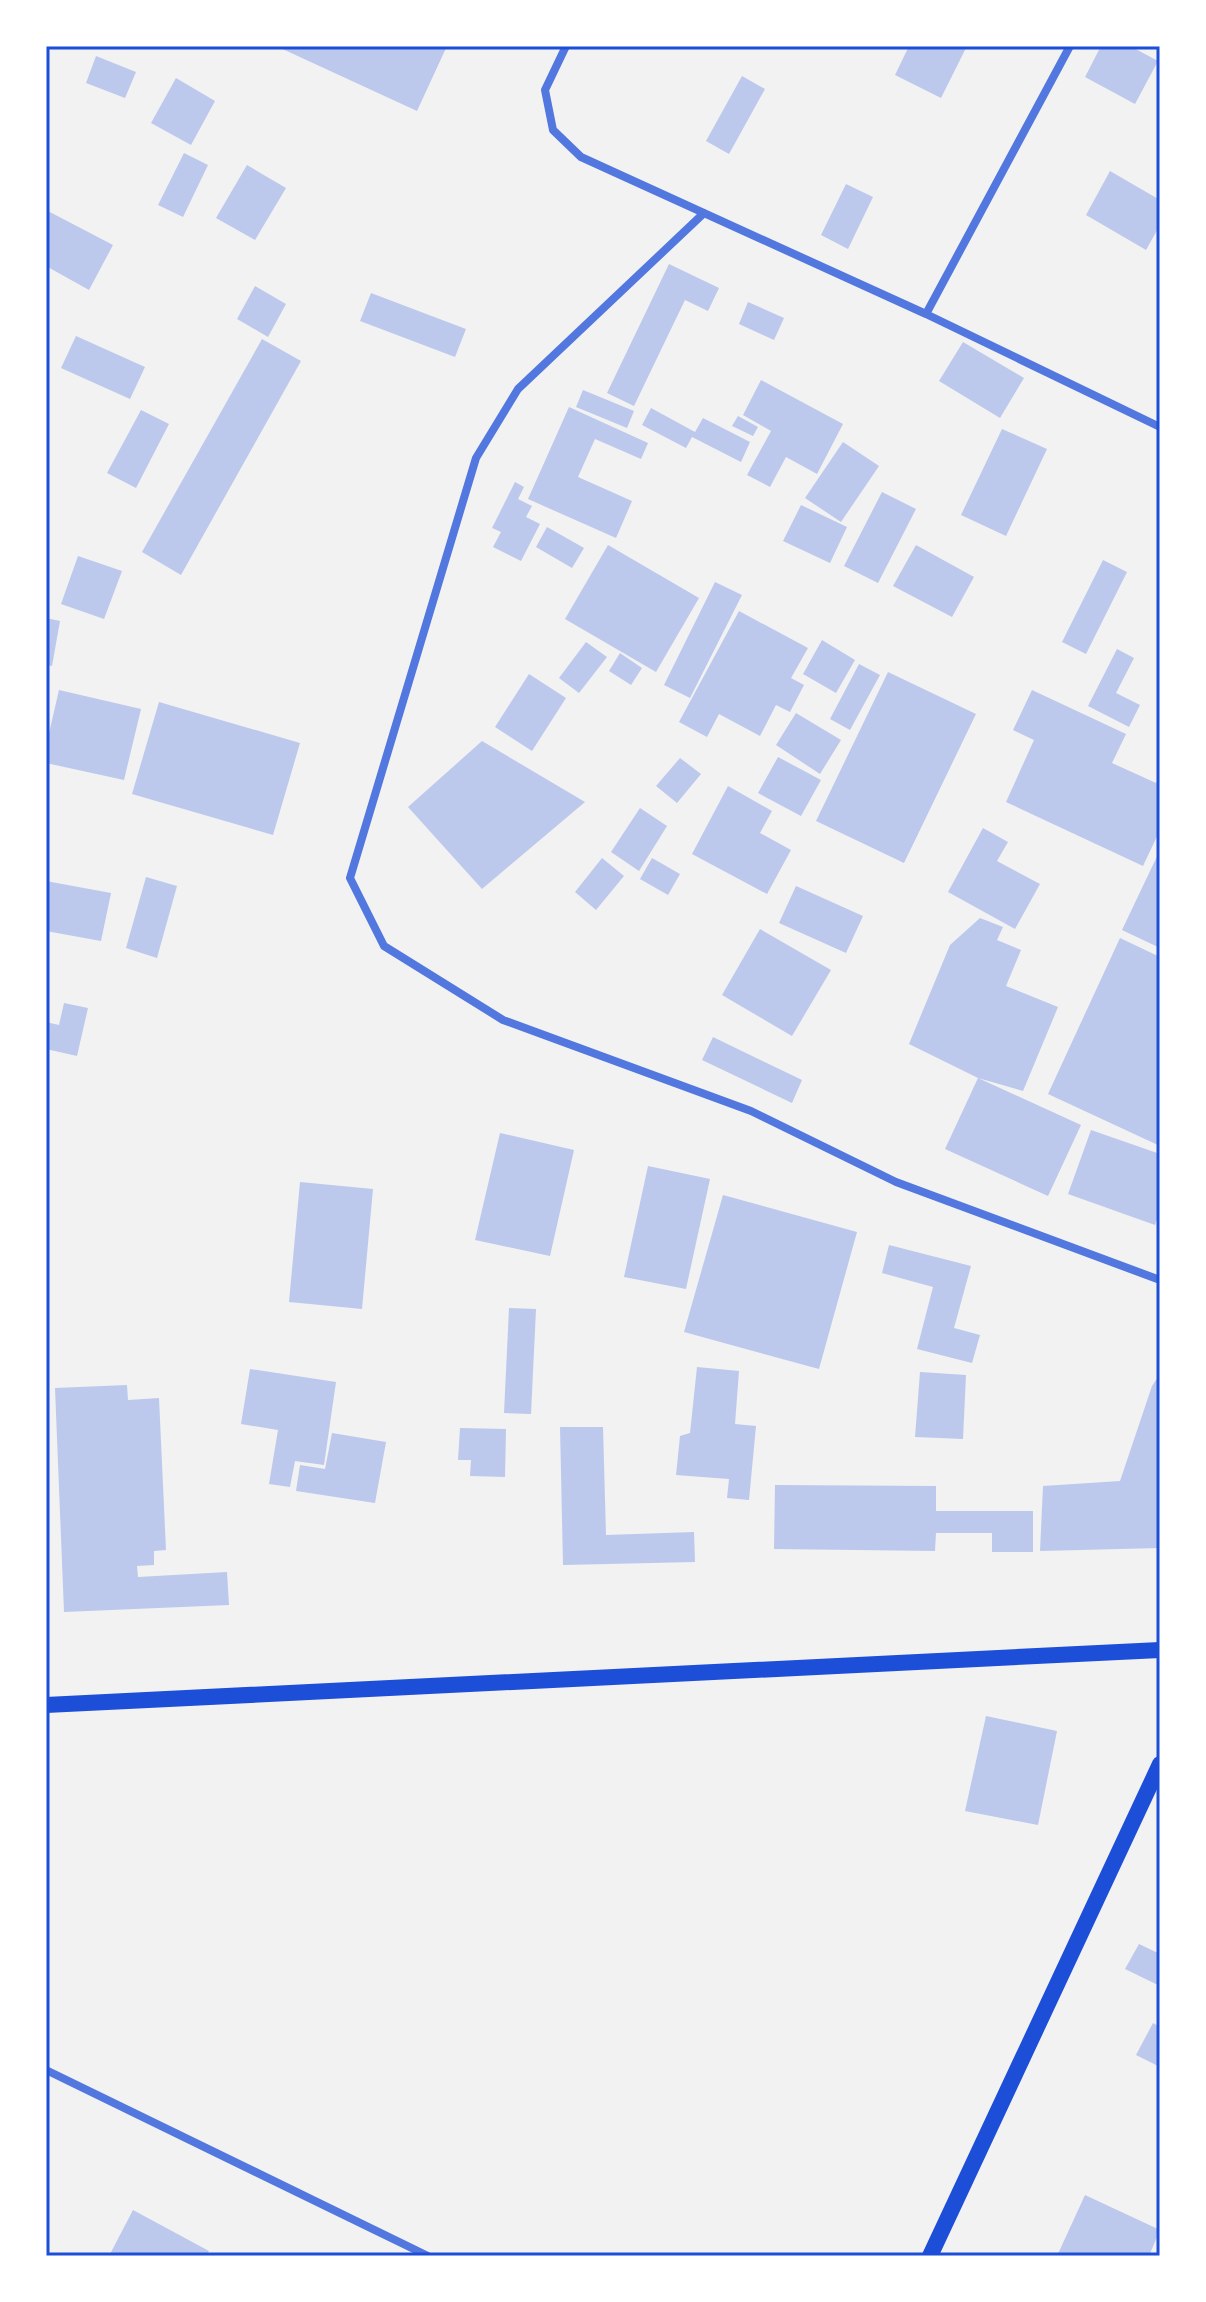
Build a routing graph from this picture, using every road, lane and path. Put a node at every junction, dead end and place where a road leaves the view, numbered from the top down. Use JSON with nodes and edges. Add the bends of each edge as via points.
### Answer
{"nodes":[{"id":1,"x":566,"y":46,"type":"edge"},
{"id":2,"x":1070,"y":46,"type":"edge"},
{"id":3,"x":704,"y":213,"type":"junction"},
{"id":4,"x":926,"y":314,"type":"junction"},
{"id":5,"x":1160,"y":427,"type":"edge"},
{"id":6,"x":1160,"y":1280,"type":"edge"},
{"id":7,"x":1160,"y":1650,"type":"edge"},
{"id":8,"x":46,"y":1705,"type":"edge"},
{"id":9,"x":1160,"y":1764,"type":"edge"},
{"id":10,"x":46,"y":2070,"type":"edge"},
{"id":11,"x":428,"y":2256,"type":"edge"},
{"id":12,"x":930,"y":2256,"type":"edge"}],
"edges":[{"from":1,"to":3,"type":"street","via":[[545,90],[553,130],[581,157]]},
{"from":2,"to":4,"type":"street"},
{"from":3,"to":4,"type":"street"},
{"from":3,"to":6,"type":"street","via":[[518,389],[476,458],[350,878],[384,946],[503,1020],[751,1111],[896,1182]]},
{"from":4,"to":5,"type":"street"},
{"from":7,"to":8,"type":"main road"},
{"from":9,"to":12,"type":"main road"},
{"from":10,"to":11,"type":"street"}]}
